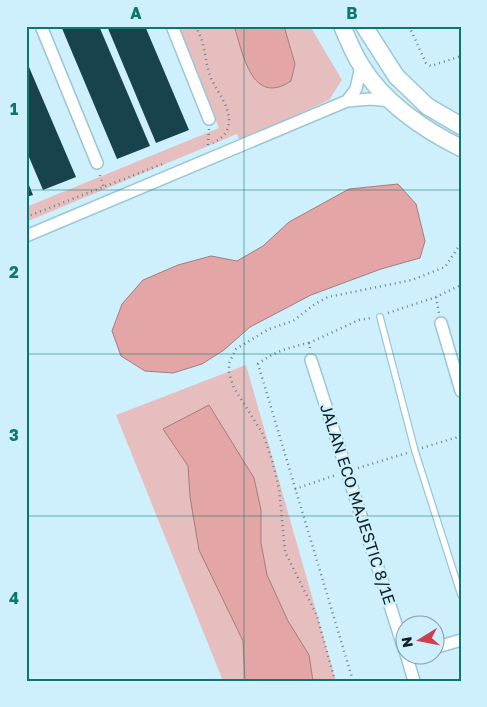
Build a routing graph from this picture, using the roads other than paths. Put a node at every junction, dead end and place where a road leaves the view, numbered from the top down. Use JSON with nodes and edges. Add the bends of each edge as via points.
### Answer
{"nodes":[{"id":1,"x":40,"y":26,"type":"edge"},
{"id":2,"x":172,"y":26,"type":"edge"},
{"id":3,"x":342,"y":26,"type":"edge"},
{"id":4,"x":364,"y":26,"type":"edge"},
{"id":5,"x":361,"y":66,"type":"junction"},
{"id":6,"x":347,"y":101,"type":"junction"},
{"id":7,"x":391,"y":101,"type":"junction"},
{"id":8,"x":209,"y":119,"type":"dead end"},
{"id":9,"x":461,"y":126,"type":"edge"},
{"id":10,"x":461,"y":148,"type":"edge"},
{"id":11,"x":97,"y":163,"type":"dead end"},
{"id":12,"x":26,"y":236,"type":"edge"},
{"id":13,"x":380,"y":316,"type":"dead end"},
{"id":14,"x":441,"y":323,"type":"dead end"},
{"id":15,"x":311,"y":360,"type":"dead end"},
{"id":16,"x":461,"y":391,"type":"edge"},
{"id":17,"x":461,"y":595,"type":"edge"},
{"id":18,"x":395,"y":614,"type":"edge"},
{"id":19,"x":461,"y":640,"type":"edge"},
{"id":20,"x":444,"y":645,"type":"edge"},
{"id":21,"x":410,"y":664,"type":"edge"},
{"id":22,"x":414,"y":681,"type":"edge"}],
"edges":[{"from":1,"to":11,"type":"street"},
{"from":2,"to":8,"type":"street"},
{"from":3,"to":5,"type":"street"},
{"from":4,"to":9,"type":"street","via":[[396,76],[427,106]]},
{"from":5,"to":6,"type":"street","via":[[356,89]]},
{"from":5,"to":7,"type":"street"},
{"from":6,"to":7,"type":"street"},
{"from":6,"to":12,"type":"street"},
{"from":7,"to":10,"type":"street","via":[[420,124]]},
{"from":13,"to":17,"type":"lane","via":[[415,451]]},
{"from":14,"to":16,"type":"street"},
{"from":15,"to":18,"type":"street","name":"JALAN ECO MAJESTIC 8/1E"},
{"from":19,"to":20,"type":"street"},
{"from":21,"to":22,"type":"street","name":"JALAN ECO MAJESTIC 8/1E"}]}
